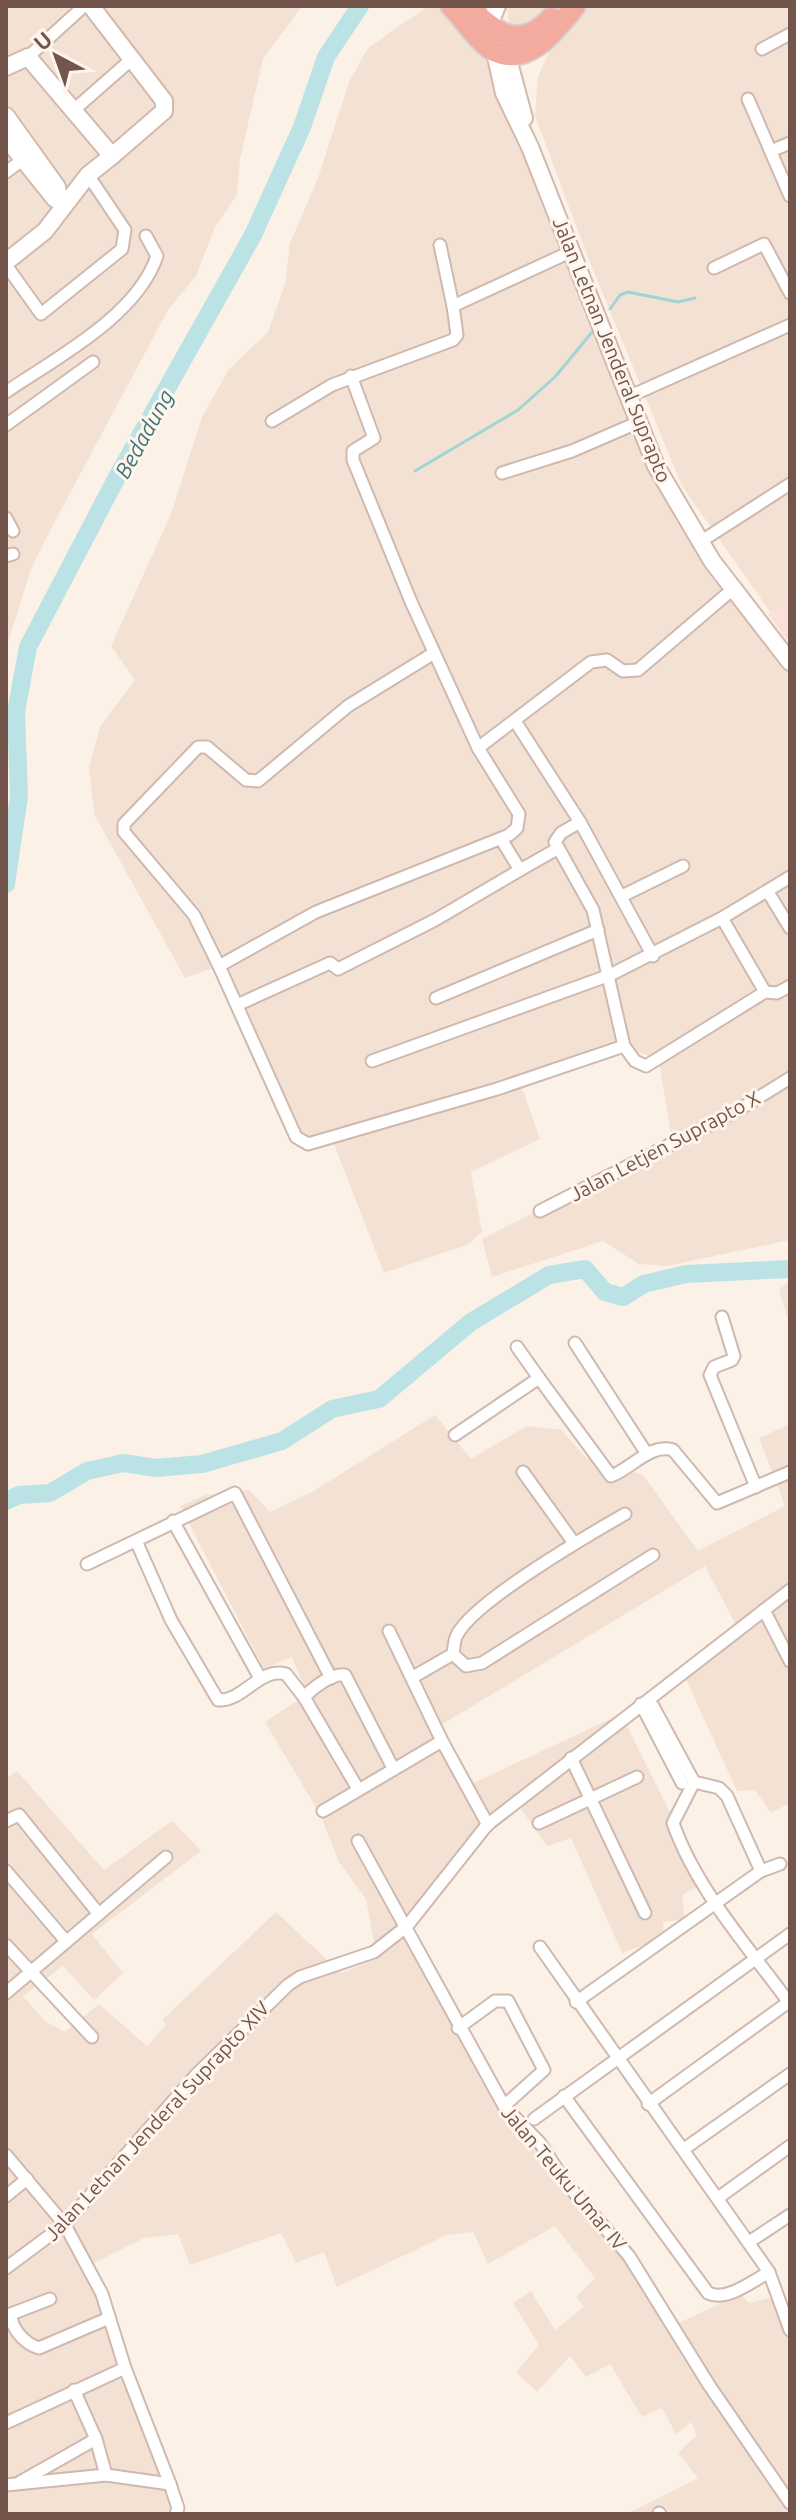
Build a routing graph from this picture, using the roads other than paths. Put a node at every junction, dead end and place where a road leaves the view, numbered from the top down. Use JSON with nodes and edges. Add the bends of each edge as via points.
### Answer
{"nodes":[{"id":1,"x":84,"y":6,"type":"edge"},
{"id":2,"x":91,"y":6,"type":"edge"},
{"id":3,"x":451,"y":6,"type":"edge"},
{"id":4,"x":468,"y":6,"type":"edge"},
{"id":5,"x":561,"y":6,"type":"edge"},
{"id":6,"x":575,"y":6,"type":"edge"},
{"id":7,"x":497,"y":30,"type":"edge"},
{"id":8,"x":790,"y":34,"type":"edge"},
{"id":9,"x":762,"y":49,"type":"dead end"},
{"id":10,"x":28,"y":57,"type":"junction"},
{"id":11,"x":133,"y":58,"type":"junction"},
{"id":12,"x":6,"y":67,"type":"edge"},
{"id":13,"x":748,"y":99,"type":"dead end"},
{"id":14,"x":75,"y":109,"type":"junction"},
{"id":15,"x":6,"y":116,"type":"edge"},
{"id":16,"x":6,"y":138,"type":"edge"},
{"id":17,"x":790,"y":143,"type":"edge"},
{"id":18,"x":771,"y":151,"type":"junction"},
{"id":19,"x":112,"y":156,"type":"junction"},
{"id":20,"x":27,"y":157,"type":"junction"},
{"id":21,"x":6,"y":172,"type":"edge"},
{"id":22,"x":88,"y":175,"type":"junction"},
{"id":23,"x":790,"y":196,"type":"edge"},
{"id":24,"x":61,"y":206,"type":"junction"},
{"id":25,"x":146,"y":236,"type":"dead end"},
{"id":26,"x":440,"y":245,"type":"dead end"},
{"id":27,"x":570,"y":252,"type":"junction"},
{"id":28,"x":6,"y":264,"type":"edge"},
{"id":29,"x":714,"y":268,"type":"dead end"},
{"id":30,"x":790,"y":293,"type":"edge"},
{"id":31,"x":453,"y":306,"type":"junction"},
{"id":32,"x":790,"y":325,"type":"edge"},
{"id":33,"x":93,"y":362,"type":"dead end"},
{"id":34,"x":351,"y":376,"type":"junction"},
{"id":35,"x":6,"y":392,"type":"edge"},
{"id":36,"x":628,"y":397,"type":"junction"},
{"id":37,"x":272,"y":421,"type":"dead end"},
{"id":38,"x":639,"y":422,"type":"junction"},
{"id":39,"x":6,"y":425,"type":"edge"},
{"id":40,"x":502,"y":473,"type":"dead end"},
{"id":41,"x":790,"y":484,"type":"edge"},
{"id":42,"x":6,"y":518,"type":"edge"},
{"id":43,"x":13,"y":531,"type":"dead end"},
{"id":44,"x":700,"y":542,"type":"junction"},
{"id":45,"x":733,"y":589,"type":"junction"},
{"id":46,"x":434,"y":653,"type":"junction"},
{"id":47,"x":790,"y":662,"type":"edge"},
{"id":48,"x":515,"y":721,"type":"junction"},
{"id":49,"x":478,"y":748,"type":"junction"},
{"id":50,"x":580,"y":822,"type":"junction"},
{"id":51,"x":501,"y":839,"type":"junction"},
{"id":52,"x":557,"y":849,"type":"junction"},
{"id":53,"x":683,"y":866,"type":"dead end"},
{"id":54,"x":520,"y":870,"type":"junction"},
{"id":55,"x":790,"y":877,"type":"edge"},
{"id":56,"x":768,"y":892,"type":"junction"},
{"id":57,"x":622,"y":896,"type":"junction"},
{"id":58,"x":722,"y":918,"type":"junction"},
{"id":59,"x":790,"y":928,"type":"edge"},
{"id":60,"x":598,"y":930,"type":"junction"},
{"id":61,"x":653,"y":956,"type":"junction"},
{"id":62,"x":219,"y":966,"type":"junction"},
{"id":63,"x":610,"y":975,"type":"junction"},
{"id":64,"x":790,"y":986,"type":"edge"},
{"id":65,"x":765,"y":992,"type":"junction"},
{"id":66,"x":436,"y":998,"type":"dead end"},
{"id":67,"x":237,"y":1005,"type":"junction"},
{"id":68,"x":624,"y":1046,"type":"junction"},
{"id":69,"x":372,"y":1061,"type":"dead end"},
{"id":70,"x":790,"y":1078,"type":"edge"},
{"id":71,"x":540,"y":1211,"type":"dead end"},
{"id":72,"x":722,"y":1317,"type":"dead end"},
{"id":73,"x":575,"y":1343,"type":"dead end"},
{"id":74,"x":517,"y":1347,"type":"dead end"},
{"id":75,"x":539,"y":1378,"type":"junction"},
{"id":76,"x":455,"y":1435,"type":"dead end"},
{"id":77,"x":647,"y":1454,"type":"junction"},
{"id":78,"x":523,"y":1472,"type":"dead end"},
{"id":79,"x":790,"y":1472,"type":"edge"},
{"id":80,"x":756,"y":1487,"type":"junction"},
{"id":81,"x":625,"y":1514,"type":"dead end"},
{"id":82,"x":173,"y":1521,"type":"junction"},
{"id":83,"x":137,"y":1543,"type":"junction"},
{"id":84,"x":574,"y":1543,"type":"junction"},
{"id":85,"x":653,"y":1555,"type":"dead end"},
{"id":86,"x":87,"y":1564,"type":"dead end"},
{"id":87,"x":790,"y":1590,"type":"edge"},
{"id":88,"x":764,"y":1610,"type":"junction"},
{"id":89,"x":389,"y":1631,"type":"dead end"},
{"id":90,"x":453,"y":1654,"type":"junction"},
{"id":91,"x":790,"y":1661,"type":"edge"},
{"id":92,"x":413,"y":1677,"type":"junction"},
{"id":93,"x":260,"y":1678,"type":"junction"},
{"id":94,"x":331,"y":1678,"type":"junction"},
{"id":95,"x":304,"y":1697,"type":"junction"},
{"id":96,"x":647,"y":1705,"type":"junction"},
{"id":97,"x":442,"y":1741,"type":"junction"},
{"id":98,"x":571,"y":1758,"type":"junction"},
{"id":99,"x":393,"y":1768,"type":"junction"},
{"id":100,"x":637,"y":1777,"type":"dead end"},
{"id":101,"x":688,"y":1782,"type":"junction"},
{"id":102,"x":358,"y":1789,"type":"junction"},
{"id":103,"x":591,"y":1799,"type":"junction"},
{"id":104,"x":323,"y":1811,"type":"dead end"},
{"id":105,"x":6,"y":1821,"type":"edge"},
{"id":106,"x":539,"y":1823,"type":"dead end"},
{"id":107,"x":488,"y":1825,"type":"junction"},
{"id":108,"x":358,"y":1841,"type":"dead end"},
{"id":109,"x":166,"y":1857,"type":"dead end"},
{"id":110,"x":780,"y":1864,"type":"dead end"},
{"id":111,"x":6,"y":1871,"type":"edge"},
{"id":112,"x":761,"y":1871,"type":"junction"},
{"id":113,"x":717,"y":1904,"type":"junction"},
{"id":114,"x":98,"y":1913,"type":"junction"},
{"id":115,"x":645,"y":1913,"type":"dead end"},
{"id":116,"x":407,"y":1926,"type":"junction"},
{"id":117,"x":790,"y":1934,"type":"edge"},
{"id":118,"x":65,"y":1940,"type":"junction"},
{"id":119,"x":6,"y":1945,"type":"edge"},
{"id":120,"x":540,"y":1947,"type":"dead end"},
{"id":121,"x":757,"y":1956,"type":"junction"},
{"id":122,"x":30,"y":1973,"type":"junction"},
{"id":123,"x":6,"y":1993,"type":"edge"},
{"id":124,"x":576,"y":2002,"type":"junction"},
{"id":125,"x":789,"y":2002,"type":"edge"},
{"id":126,"x":458,"y":2028,"type":"junction"},
{"id":127,"x":92,"y":2037,"type":"dead end"},
{"id":128,"x":615,"y":2058,"type":"junction"},
{"id":129,"x":790,"y":2074,"type":"edge"},
{"id":130,"x":564,"y":2096,"type":"junction"},
{"id":131,"x":648,"y":2104,"type":"junction"},
{"id":132,"x":504,"y":2106,"type":"junction"},
{"id":133,"x":534,"y":2119,"type":"dead end"},
{"id":134,"x":790,"y":2146,"type":"edge"},
{"id":135,"x":684,"y":2149,"type":"junction"},
{"id":136,"x":6,"y":2155,"type":"edge"},
{"id":137,"x":27,"y":2179,"type":"junction"},
{"id":138,"x":6,"y":2196,"type":"edge"},
{"id":139,"x":718,"y":2198,"type":"junction"},
{"id":140,"x":790,"y":2215,"type":"edge"},
{"id":141,"x":65,"y":2224,"type":"junction"},
{"id":142,"x":749,"y":2242,"type":"junction"},
{"id":143,"x":6,"y":2268,"type":"edge"},
{"id":144,"x":769,"y":2272,"type":"junction"},
{"id":145,"x":790,"y":2288,"type":"edge"},
{"id":146,"x":778,"y":2296,"type":"junction"},
{"id":147,"x":50,"y":2299,"type":"dead end"},
{"id":148,"x":109,"y":2318,"type":"junction"},
{"id":149,"x":790,"y":2330,"type":"edge"},
{"id":150,"x":125,"y":2368,"type":"junction"},
{"id":151,"x":74,"y":2390,"type":"junction"},
{"id":152,"x":6,"y":2423,"type":"edge"},
{"id":153,"x":96,"y":2439,"type":"junction"},
{"id":154,"x":106,"y":2475,"type":"junction"},
{"id":155,"x":8,"y":2484,"type":"edge"},
{"id":156,"x":170,"y":2484,"type":"junction"},
{"id":157,"x":790,"y":2503,"type":"edge"},
{"id":158,"x":176,"y":2514,"type":"edge"}],
"edges":[{"from":1,"to":10,"type":"street"},
{"from":2,"to":11,"type":"main road"},
{"from":3,"to":7,"type":"highway"},
{"from":4,"to":7,"type":"highway"},
{"from":5,"to":7,"type":"highway","via":[[535,34],[522,37]]},
{"from":6,"to":7,"type":"highway","via":[[536,48]]},
{"from":7,"to":27,"type":"main road","name":"Jalan Letnan Jenderal Suprapto","via":[[510,90]]},
{"from":8,"to":9,"type":"street"},
{"from":10,"to":12,"type":"main road"},
{"from":10,"to":14,"type":"main road"},
{"from":11,"to":14,"type":"street"},
{"from":11,"to":19,"type":"main road","via":[[161,95],[164,111]]},
{"from":13,"to":18,"type":"street"},
{"from":14,"to":19,"type":"main road"},
{"from":15,"to":20,"type":"main road"},
{"from":16,"to":20,"type":"main road"},
{"from":17,"to":18,"type":"street"},
{"from":18,"to":23,"type":"street"},
{"from":19,"to":22,"type":"main road"},
{"from":20,"to":21,"type":"street"},
{"from":20,"to":24,"type":"main road"},
{"from":22,"to":24,"type":"main road"},
{"from":22,"to":28,"type":"street","via":[[125,230],[122,249],[41,314]]},
{"from":24,"to":28,"type":"main road","via":[[45,231]]},
{"from":25,"to":35,"type":"street","via":[[157,256],[138,290],[93,334]]},
{"from":26,"to":31,"type":"street"},
{"from":27,"to":31,"type":"street"},
{"from":27,"to":36,"type":"main road","name":"Jalan Letnan Jenderal Suprapto"},
{"from":29,"to":30,"type":"street","via":[[764,244]]},
{"from":31,"to":34,"type":"street","via":[[453,340]]},
{"from":32,"to":36,"type":"street"},
{"from":33,"to":39,"type":"street"},
{"from":34,"to":37,"type":"street"},
{"from":34,"to":46,"type":"street","via":[[374,438],[353,451],[353,460]]},
{"from":36,"to":38,"type":"main road","name":"Jalan Letnan Jenderal Suprapto"},
{"from":38,"to":40,"type":"street"},
{"from":38,"to":44,"type":"main road","name":"Jalan Letnan Jenderal Suprapto","via":[[656,466]]},
{"from":41,"to":44,"type":"street"},
{"from":42,"to":43,"type":"street"},
{"from":44,"to":45,"type":"main road","name":"Jalan Letnan Jenderal Suprapto"},
{"from":45,"to":47,"type":"main road","name":"Jalan Letnan Jenderal Suprapto"},
{"from":45,"to":48,"type":"street","via":[[638,670],[623,671],[607,660],[591,662]]},
{"from":46,"to":49,"type":"street"},
{"from":46,"to":62,"type":"street","via":[[348,706],[258,781],[246,780],[207,747],[198,747],[124,824],[124,832],[194,915]]},
{"from":48,"to":49,"type":"street"},
{"from":48,"to":50,"type":"street"},
{"from":49,"to":51,"type":"street","via":[[519,814],[517,828]]},
{"from":50,"to":52,"type":"street","via":[[556,837]]},
{"from":50,"to":57,"type":"street"},
{"from":51,"to":54,"type":"street"},
{"from":51,"to":62,"type":"street","via":[[316,912]]},
{"from":52,"to":54,"type":"street"},
{"from":52,"to":60,"type":"street","via":[[585,891]]},
{"from":53,"to":57,"type":"street"},
{"from":54,"to":67,"type":"street","via":[[338,969],[330,963]]},
{"from":55,"to":56,"type":"street"},
{"from":56,"to":58,"type":"street"},
{"from":56,"to":59,"type":"street"},
{"from":57,"to":61,"type":"street"},
{"from":58,"to":61,"type":"street"},
{"from":58,"to":65,"type":"street"},
{"from":60,"to":63,"type":"street"},
{"from":60,"to":66,"type":"street"},
{"from":61,"to":63,"type":"street"},
{"from":62,"to":67,"type":"street"},
{"from":63,"to":68,"type":"street"},
{"from":63,"to":69,"type":"street"},
{"from":64,"to":65,"type":"street"},
{"from":65,"to":68,"type":"street","via":[[646,1066]]},
{"from":67,"to":68,"type":"street","via":[[296,1137],[308,1144],[468,1099]]},
{"from":70,"to":71,"type":"street","name":"Jalan Letjen Suprapto X"},
{"from":72,"to":80,"type":"street","via":[[734,1356],[710,1375]]},
{"from":73,"to":77,"type":"street"},
{"from":74,"to":75,"type":"street"},
{"from":75,"to":76,"type":"street"},
{"from":75,"to":77,"type":"street","via":[[611,1476]]},
{"from":77,"to":80,"type":"street","via":[[673,1450],[714,1502]]},
{"from":78,"to":84,"type":"street"},
{"from":79,"to":80,"type":"street"},
{"from":81,"to":84,"type":"street"},
{"from":82,"to":83,"type":"street"},
{"from":82,"to":93,"type":"street"},
{"from":82,"to":94,"type":"street","via":[[228,1495],[238,1496]]},
{"from":83,"to":86,"type":"street"},
{"from":83,"to":93,"type":"street","via":[[171,1620],[218,1700],[228,1700]]},
{"from":84,"to":90,"type":"street","via":[[468,1621],[456,1636]]},
{"from":85,"to":90,"type":"street","via":[[482,1663],[466,1666]]},
{"from":87,"to":88,"type":"street","name":"Jalan Letnan Jenderal Suprapto XIV"},
{"from":88,"to":91,"type":"street"},
{"from":88,"to":96,"type":"street","name":"Jalan Letnan Jenderal Suprapto XIV"},
{"from":89,"to":92,"type":"street"},
{"from":90,"to":92,"type":"street"},
{"from":92,"to":97,"type":"street"},
{"from":93,"to":95,"type":"street","via":[[286,1674]]},
{"from":94,"to":95,"type":"street"},
{"from":94,"to":99,"type":"street","via":[[345,1675]]},
{"from":95,"to":102,"type":"street"},
{"from":96,"to":98,"type":"street","name":"Jalan Letnan Jenderal Suprapto XIV"},
{"from":96,"to":101,"type":"street"},
{"from":97,"to":99,"type":"street"},
{"from":97,"to":107,"type":"street"},
{"from":98,"to":103,"type":"street"},
{"from":98,"to":107,"type":"street","name":"Jalan Letnan Jenderal Suprapto XIV"},
{"from":99,"to":102,"type":"street"},
{"from":100,"to":103,"type":"street"},
{"from":101,"to":112,"type":"street","via":[[719,1788],[727,1796]]},
{"from":101,"to":113,"type":"street","via":[[673,1823]]},
{"from":102,"to":104,"type":"street"},
{"from":103,"to":106,"type":"street"},
{"from":103,"to":115,"type":"street"},
{"from":105,"to":114,"type":"street","via":[[19,1815]]},
{"from":107,"to":116,"type":"street","name":"Jalan Letnan Jenderal Suprapto XIV"},
{"from":108,"to":116,"type":"street","name":"Jalan Teuku Umar IV"},
{"from":109,"to":114,"type":"street"},
{"from":110,"to":112,"type":"street"},
{"from":111,"to":118,"type":"street"},
{"from":112,"to":113,"type":"street"},
{"from":113,"to":121,"type":"street"},
{"from":113,"to":124,"type":"street"},
{"from":114,"to":118,"type":"street"},
{"from":116,"to":126,"type":"street","name":"Jalan Teuku Umar IV"},
{"from":116,"to":141,"type":"street","name":"Jalan Letnan Jenderal Suprapto XIV","via":[[374,1952],[288,1985],[197,2074]]},
{"from":117,"to":121,"type":"street"},
{"from":118,"to":122,"type":"street"},
{"from":119,"to":122,"type":"street"},
{"from":120,"to":124,"type":"street"},
{"from":121,"to":125,"type":"street"},
{"from":121,"to":128,"type":"street"},
{"from":122,"to":123,"type":"street"},
{"from":122,"to":127,"type":"street"},
{"from":124,"to":128,"type":"street"},
{"from":125,"to":131,"type":"street"},
{"from":126,"to":132,"type":"street","name":"Jalan Teuku Umar IV"},
{"from":126,"to":132,"type":"street","via":[[495,2001],[508,2001],[544,2070]]},
{"from":128,"to":130,"type":"street"},
{"from":128,"to":131,"type":"street"},
{"from":129,"to":135,"type":"street"},
{"from":130,"to":133,"type":"street"},
{"from":130,"to":144,"type":"street","via":[[708,2293],[726,2294]]},
{"from":131,"to":135,"type":"street"},
{"from":132,"to":157,"type":"street","name":"Jalan Teuku Umar IV","via":[[629,2256]]},
{"from":134,"to":139,"type":"street"},
{"from":135,"to":139,"type":"street"},
{"from":136,"to":137,"type":"street"},
{"from":137,"to":138,"type":"street"},
{"from":137,"to":141,"type":"street"},
{"from":139,"to":142,"type":"street"},
{"from":140,"to":142,"type":"street"},
{"from":141,"to":143,"type":"street","name":"Jalan Letnan Jenderal Suprapto XIV"},
{"from":141,"to":148,"type":"street"},
{"from":142,"to":144,"type":"street"},
{"from":144,"to":146,"type":"street"},
{"from":145,"to":146,"type":"street"},
{"from":146,"to":149,"type":"street"},
{"from":147,"to":148,"type":"street","via":[[11,2314],[29,2345],[39,2348]]},
{"from":148,"to":150,"type":"street"},
{"from":150,"to":151,"type":"street"},
{"from":150,"to":156,"type":"street"},
{"from":151,"to":152,"type":"street"},
{"from":151,"to":153,"type":"street"},
{"from":153,"to":154,"type":"street"},
{"from":153,"to":155,"type":"street"},
{"from":154,"to":155,"type":"street"},
{"from":154,"to":156,"type":"street"},
{"from":156,"to":158,"type":"street"}]}
